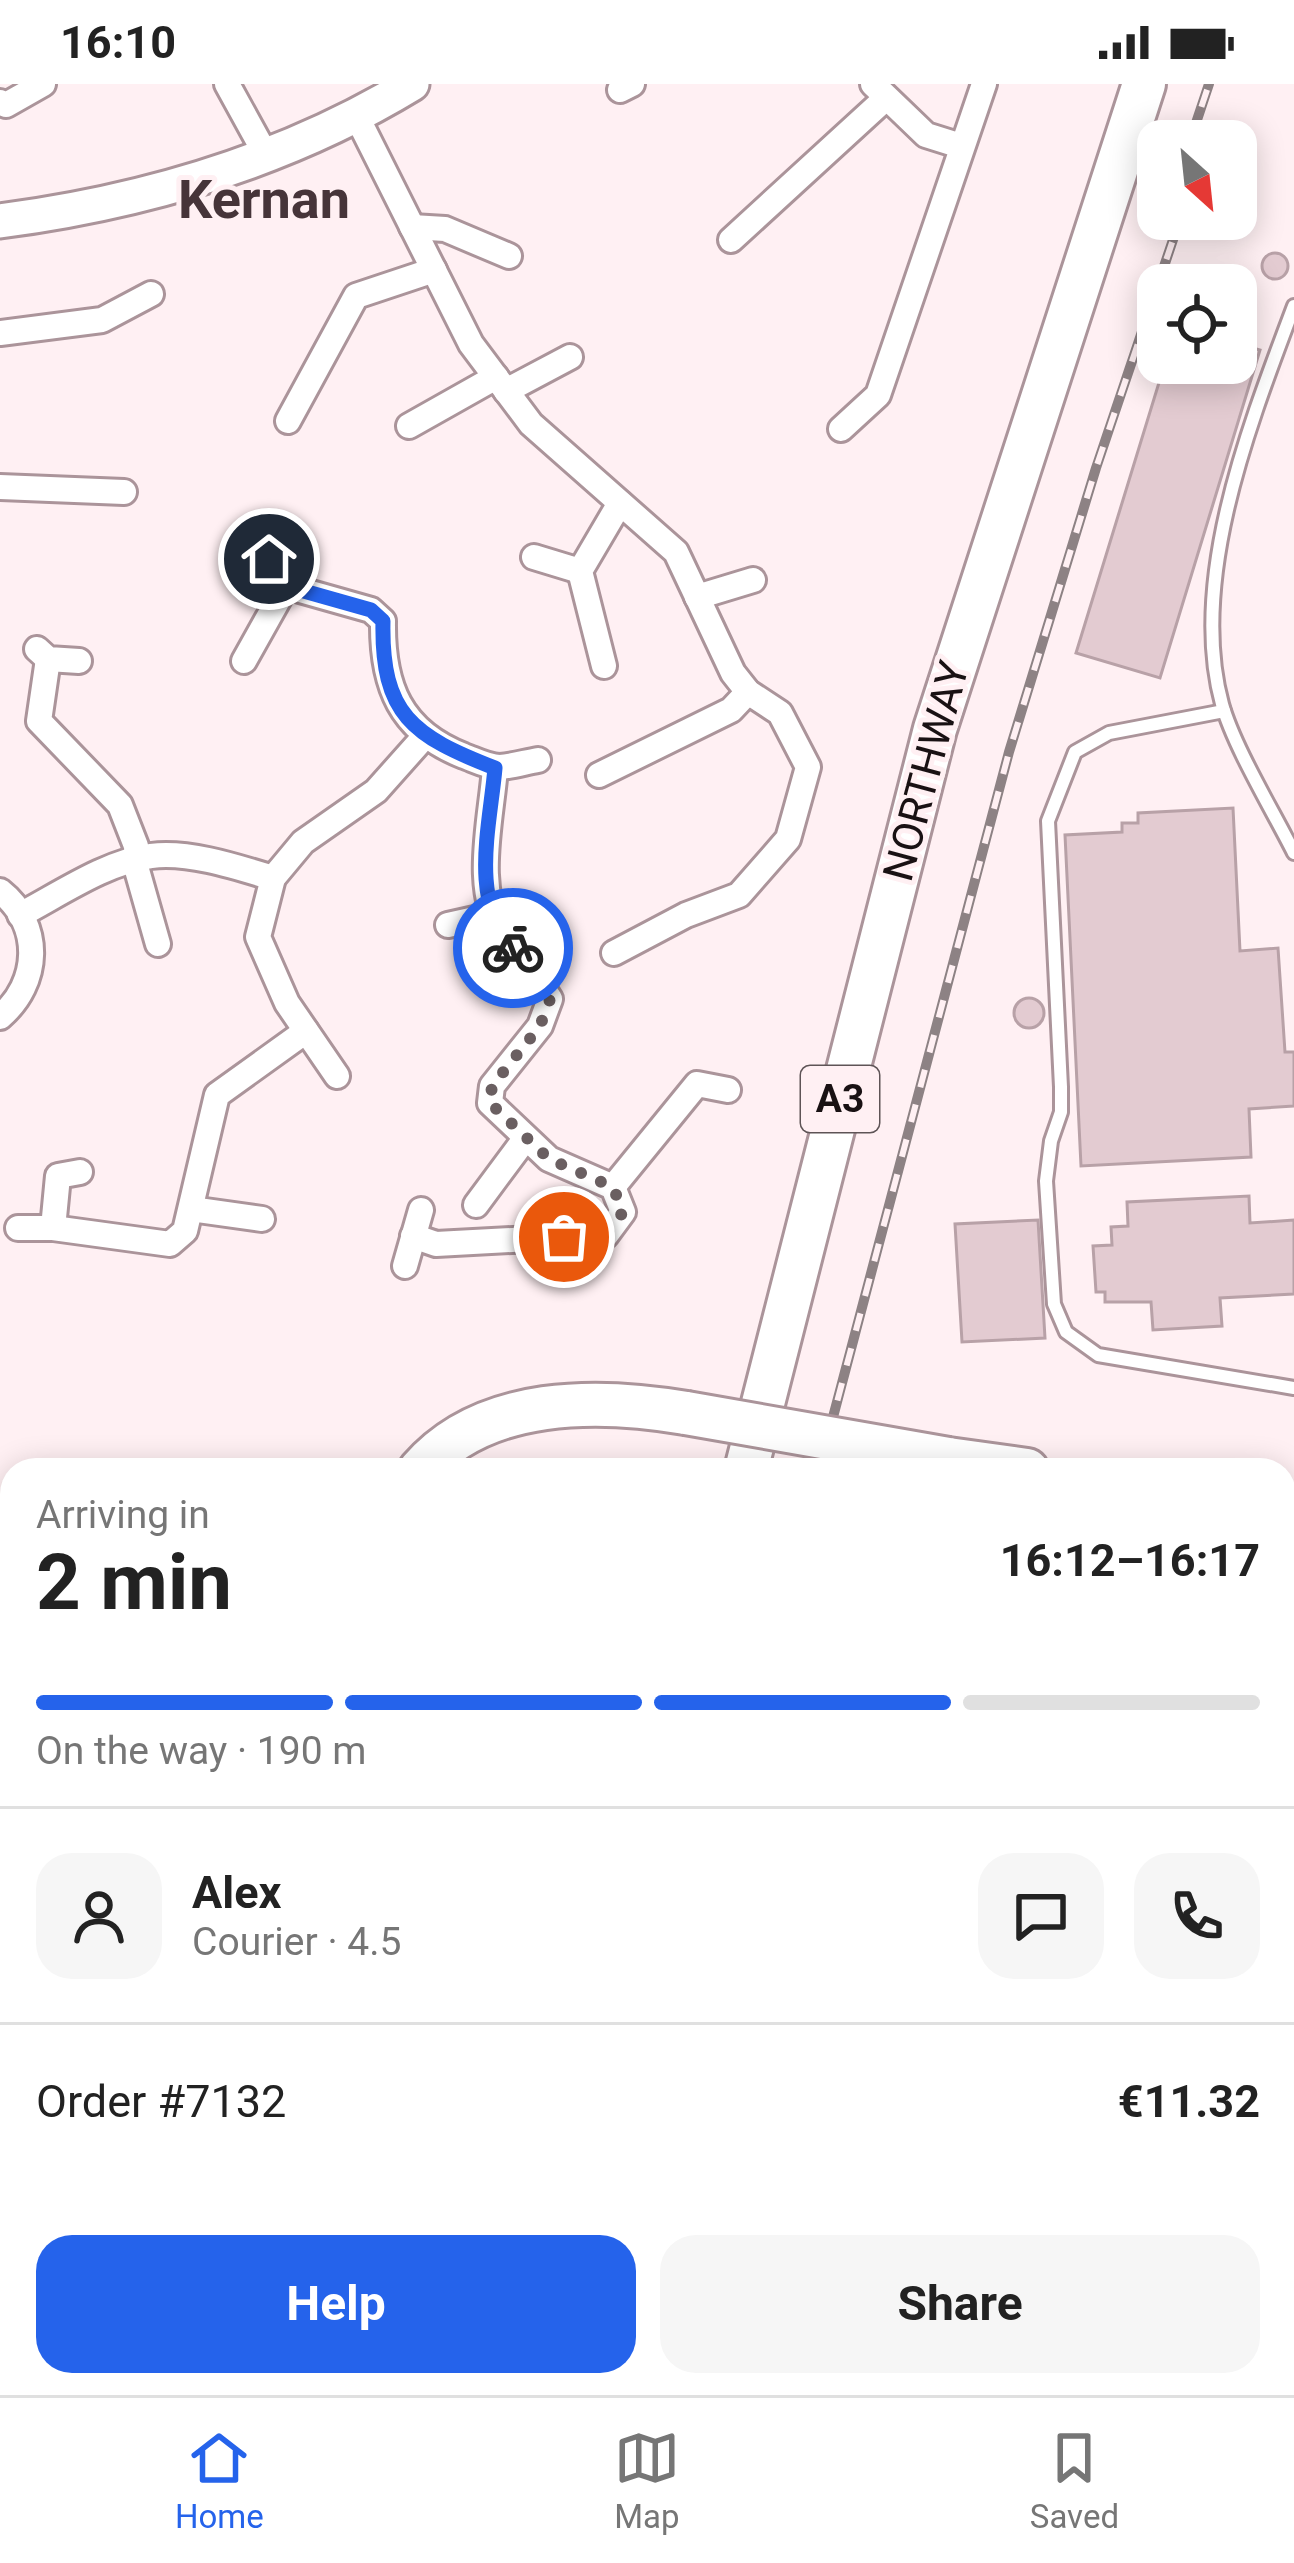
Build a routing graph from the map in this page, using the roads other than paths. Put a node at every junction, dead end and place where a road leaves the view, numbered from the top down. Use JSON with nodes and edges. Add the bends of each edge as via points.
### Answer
{"nodes":[{"id":1,"x":43,"y":84,"type":"edge"},
{"id":2,"x":227,"y":84,"type":"edge"},
{"id":3,"x":412,"y":84,"type":"edge"},
{"id":4,"x":984,"y":84,"type":"edge"},
{"id":5,"x":1144,"y":84,"type":"edge"},
{"id":6,"x":880,"y":91,"type":"edge"},
{"id":7,"x":0,"y":102,"type":"edge"},
{"id":8,"x":356,"y":115,"type":"junction"},
{"id":9,"x":961,"y":146,"type":"junction"},
{"id":10,"x":266,"y":155,"type":"junction"},
{"id":11,"x":0,"y":221,"type":"edge"},
{"id":12,"x":412,"y":227,"type":"junction"},
{"id":13,"x":730,"y":240,"type":"dead end"},
{"id":14,"x":509,"y":256,"type":"dead end"},
{"id":15,"x":434,"y":270,"type":"junction"},
{"id":16,"x":151,"y":294,"type":"dead end"},
{"id":17,"x":1294,"y":306,"type":"edge"},
{"id":18,"x":0,"y":332,"type":"edge"},
{"id":19,"x":569,"y":357,"type":"dead end"},
{"id":20,"x":501,"y":384,"type":"junction"},
{"id":21,"x":288,"y":421,"type":"dead end"},
{"id":22,"x":409,"y":426,"type":"dead end"},
{"id":23,"x":841,"y":429,"type":"dead end"},
{"id":24,"x":0,"y":487,"type":"edge"},
{"id":25,"x":124,"y":492,"type":"dead end"},
{"id":26,"x":620,"y":503,"type":"junction"},
{"id":27,"x":534,"y":557,"type":"dead end"},
{"id":28,"x":269,"y":559,"type":"dead end"},
{"id":29,"x":580,"y":572,"type":"junction"},
{"id":30,"x":753,"y":580,"type":"dead end"},
{"id":31,"x":286,"y":586,"type":"junction"},
{"id":32,"x":697,"y":597,"type":"junction"},
{"id":33,"x":79,"y":661,"type":"dead end"},
{"id":34,"x":241,"y":665,"type":"dead end"},
{"id":35,"x":604,"y":666,"type":"dead end"},
{"id":36,"x":748,"y":692,"type":"junction"},
{"id":37,"x":1223,"y":711,"type":"junction"},
{"id":38,"x":425,"y":736,"type":"junction"},
{"id":39,"x":538,"y":760,"type":"dead end"},
{"id":40,"x":495,"y":768,"type":"junction"},
{"id":41,"x":599,"y":775,"type":"dead end"},
{"id":42,"x":1294,"y":853,"type":"edge"},
{"id":43,"x":136,"y":860,"type":"junction"},
{"id":44,"x":273,"y":878,"type":"junction"},
{"id":45,"x":0,"y":891,"type":"edge"},
{"id":46,"x":20,"y":915,"type":"junction"},
{"id":47,"x":493,"y":915,"type":"junction"},
{"id":48,"x":444,"y":927,"type":"dead end"},
{"id":49,"x":158,"y":944,"type":"dead end"},
{"id":50,"x":614,"y":953,"type":"dead end"},
{"id":51,"x":0,"y":1017,"type":"edge"},
{"id":52,"x":306,"y":1031,"type":"junction"},
{"id":53,"x":337,"y":1076,"type":"dead end"},
{"id":54,"x":728,"y":1090,"type":"dead end"},
{"id":55,"x":526,"y":1139,"type":"junction"},
{"id":56,"x":80,"y":1172,"type":"dead end"},
{"id":57,"x":613,"y":1187,"type":"junction"},
{"id":58,"x":476,"y":1205,"type":"dead end"},
{"id":59,"x":191,"y":1209,"type":"junction"},
{"id":60,"x":421,"y":1210,"type":"dead end"},
{"id":61,"x":262,"y":1219,"type":"dead end"},
{"id":62,"x":18,"y":1228,"type":"dead end"},
{"id":63,"x":52,"y":1228,"type":"junction"},
{"id":64,"x":413,"y":1237,"type":"junction"},
{"id":65,"x":405,"y":1266,"type":"dead end"},
{"id":66,"x":1294,"y":1388,"type":"edge"},
{"id":67,"x":434,"y":1458,"type":"edge"},
{"id":68,"x":749,"y":1458,"type":"edge"},
{"id":69,"x":942,"y":1458,"type":"edge"}],
"edges":[{"from":1,"to":7,"type":"street","via":[[6,106]]},
{"from":2,"to":10,"type":"street"},
{"from":3,"to":8,"type":"street"},
{"from":4,"to":9,"type":"street"},
{"from":5,"to":68,"type":"highway","name":"NORTHWAY","number":"A3","via":[[934,729]]},
{"from":6,"to":9,"type":"street","via":[[926,135]]},
{"from":6,"to":13,"type":"street"},
{"from":8,"to":10,"type":"street"},
{"from":8,"to":12,"type":"street"},
{"from":9,"to":23,"type":"street","via":[[878,395]]},
{"from":10,"to":11,"type":"street","via":[[121,200]]},
{"from":12,"to":14,"type":"street","via":[[445,230]]},
{"from":12,"to":15,"type":"street"},
{"from":15,"to":20,"type":"street"},
{"from":15,"to":21,"type":"street","via":[[356,296]]},
{"from":16,"to":18,"type":"street","via":[[102,320]]},
{"from":17,"to":37,"type":"lane","via":[[1216,546],[1212,633]]},
{"from":19,"to":20,"type":"street"},
{"from":20,"to":22,"type":"street"},
{"from":20,"to":26,"type":"street","via":[[531,424]]},
{"from":24,"to":25,"type":"street"},
{"from":26,"to":29,"type":"street"},
{"from":26,"to":32,"type":"street","via":[[676,552]]},
{"from":27,"to":29,"type":"street"},
{"from":28,"to":31,"type":"street"},
{"from":29,"to":35,"type":"street"},
{"from":30,"to":32,"type":"street"},
{"from":31,"to":34,"type":"street"},
{"from":31,"to":38,"type":"street","via":[[371,610],[383,621],[394,699]]},
{"from":32,"to":36,"type":"street"},
{"from":33,"to":43,"type":"street","via":[[42,654],[39,721],[121,805]]},
{"from":36,"to":41,"type":"street","via":[[731,710]]},
{"from":36,"to":50,"type":"street","via":[[780,713],[808,767],[788,839],[740,895]]},
{"from":37,"to":42,"type":"lane"},
{"from":37,"to":66,"type":"lane","via":[[1109,733],[1075,752],[1048,820],[1061,1087],[1046,1181],[1054,1304],[1066,1332],[1098,1355]]},
{"from":38,"to":40,"type":"street"},
{"from":38,"to":44,"type":"street","via":[[376,791],[303,842]]},
{"from":39,"to":40,"type":"street"},
{"from":40,"to":47,"type":"street","via":[[485,889]]},
{"from":43,"to":44,"type":"street","via":[[184,857]]},
{"from":43,"to":46,"type":"street"},
{"from":43,"to":49,"type":"street"},
{"from":44,"to":52,"type":"street","via":[[258,937]]},
{"from":45,"to":46,"type":"street"},
{"from":46,"to":51,"type":"street","via":[[29,935],[28,984]]},
{"from":47,"to":48,"type":"street"},
{"from":47,"to":55,"type":"street","via":[[550,999],[540,1026],[492,1086],[490,1103]]},
{"from":52,"to":53,"type":"street"},
{"from":52,"to":59,"type":"street","via":[[217,1095]]},
{"from":54,"to":57,"type":"street","via":[[697,1084]]},
{"from":55,"to":57,"type":"street","via":[[549,1159]]},
{"from":55,"to":58,"type":"street"},
{"from":56,"to":63,"type":"street","via":[[58,1176]]},
{"from":57,"to":64,"type":"street","via":[[623,1212],[606,1235],[436,1244]]},
{"from":59,"to":61,"type":"street"},
{"from":59,"to":63,"type":"street","via":[[185,1231],[170,1244]]},
{"from":60,"to":64,"type":"street"},
{"from":62,"to":63,"type":"street"},
{"from":64,"to":65,"type":"street"},
{"from":67,"to":69,"type":"highway","bridge":true,"via":[[507,1416],[628,1403]]}]}
